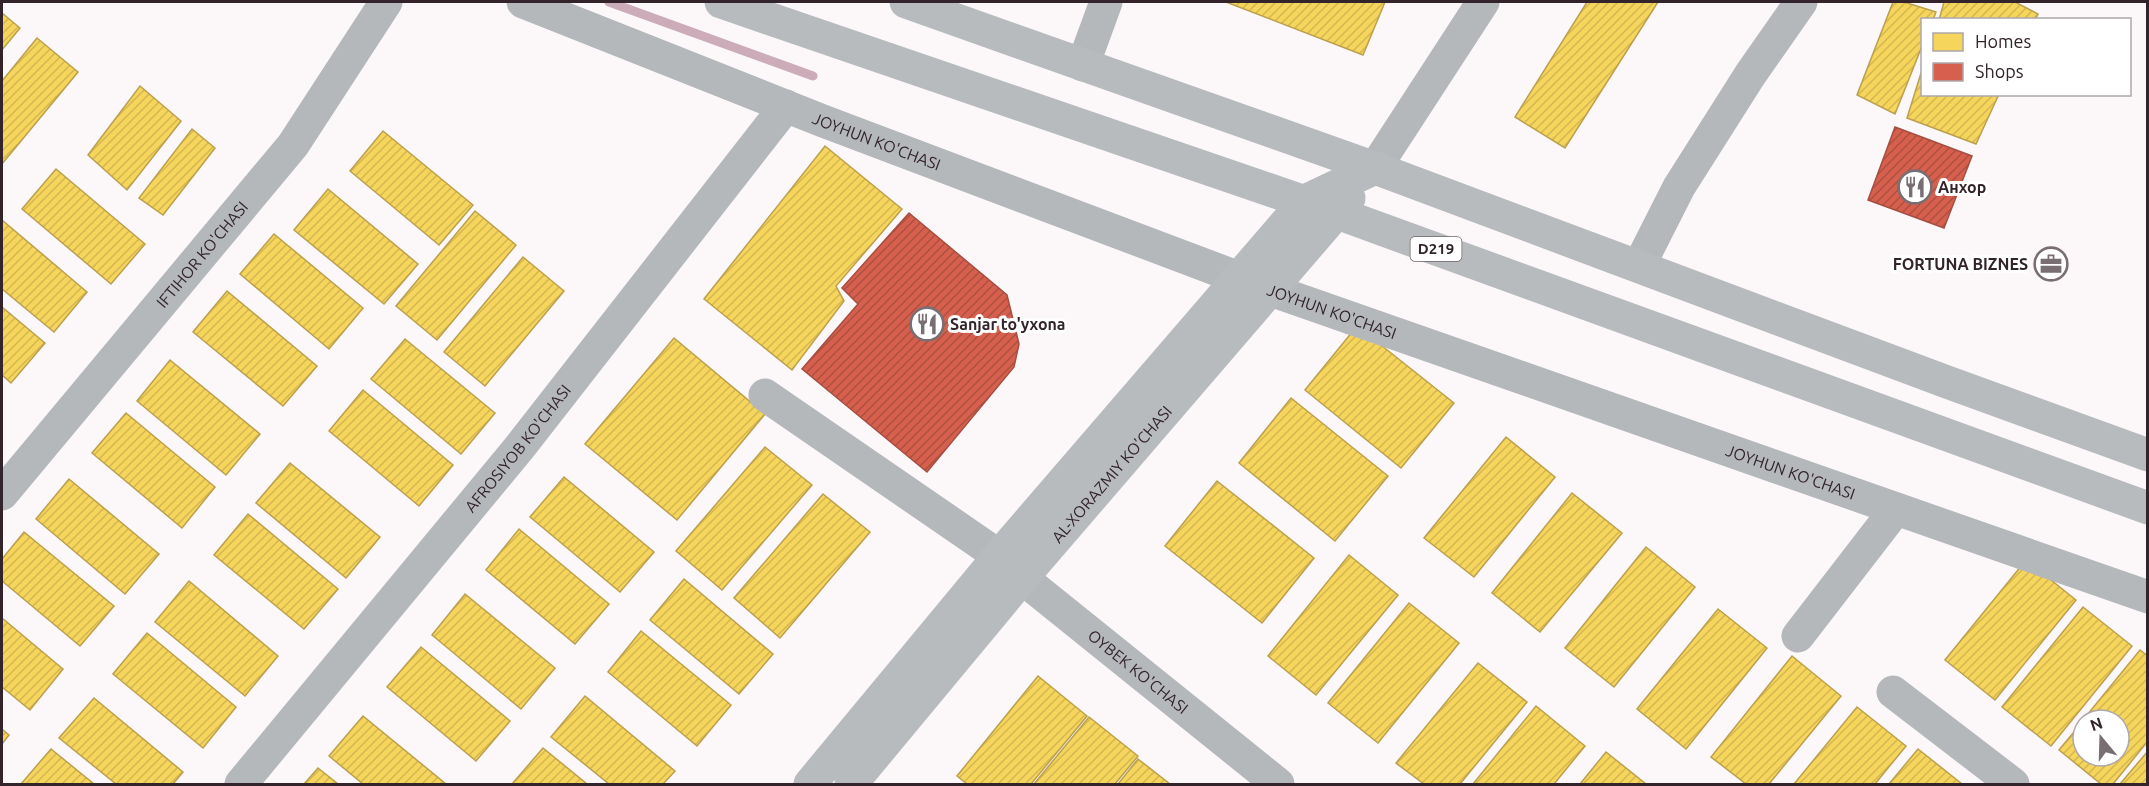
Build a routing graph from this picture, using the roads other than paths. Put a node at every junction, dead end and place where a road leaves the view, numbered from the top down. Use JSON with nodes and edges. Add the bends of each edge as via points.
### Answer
{"nodes":[{"id":1,"x":386,"y":2,"type":"edge"},
{"id":2,"x":524,"y":2,"type":"edge"},
{"id":3,"x":721,"y":2,"type":"edge"},
{"id":4,"x":906,"y":2,"type":"edge"},
{"id":5,"x":1106,"y":2,"type":"edge"},
{"id":6,"x":1484,"y":2,"type":"edge"},
{"id":7,"x":1801,"y":2,"type":"edge"},
{"id":8,"x":1083,"y":65,"type":"junction"},
{"id":9,"x":786,"y":106,"type":"junction"},
{"id":10,"x":1376,"y":168,"type":"junction"},
{"id":11,"x":1305,"y":201,"type":"junction"},
{"id":12,"x":1337,"y":213,"type":"junction"},
{"id":13,"x":1639,"y":266,"type":"junction"},
{"id":14,"x":1241,"y":278,"type":"junction"},
{"id":15,"x":1271,"y":290,"type":"junction"},
{"id":16,"x":765,"y":395,"type":"dead end"},
{"id":17,"x":2148,"y":455,"type":"edge"},
{"id":18,"x":2,"y":494,"type":"edge"},
{"id":19,"x":2148,"y":508,"type":"edge"},
{"id":20,"x":1896,"y":509,"type":"junction"},
{"id":21,"x":999,"y":556,"type":"junction"},
{"id":22,"x":1022,"y":578,"type":"junction"},
{"id":23,"x":2148,"y":597,"type":"edge"},
{"id":24,"x":1798,"y":636,"type":"dead end"},
{"id":25,"x":1893,"y":692,"type":"dead end"},
{"id":26,"x":241,"y":784,"type":"edge"},
{"id":27,"x":810,"y":784,"type":"edge"},
{"id":28,"x":851,"y":784,"type":"edge"},
{"id":29,"x":1278,"y":784,"type":"edge"},
{"id":30,"x":2013,"y":784,"type":"edge"}],
"edges":[{"from":1,"to":18,"type":"street","name":"IFTIHOR KO'CHASI","via":[[293,145]]},
{"from":2,"to":9,"type":"street","name":"JOYHUN KO'CHASI"},
{"from":3,"to":11,"type":"main road","number":"D219"},
{"from":4,"to":8,"type":"main road"},
{"from":5,"to":8,"type":"street"},
{"from":6,"to":10,"type":"street"},
{"from":7,"to":13,"type":"street","via":[[1679,187]]},
{"from":8,"to":10,"type":"main road"},
{"from":9,"to":14,"type":"street","name":"JOYHUN KO'CHASI"},
{"from":9,"to":26,"type":"street","name":"AFROSIYOB KO'CHASI","via":[[519,448]]},
{"from":10,"to":11,"type":"main road"},
{"from":10,"to":12,"type":"main road","name":"AL-XORAZMIY KO’CHASI"},
{"from":10,"to":13,"type":"main road"},
{"from":11,"to":12,"type":"main road","number":"D219"},
{"from":11,"to":14,"type":"main road","name":"AL-XORAZMIY KO’CHASI"},
{"from":12,"to":15,"type":"main road","name":"AL-XORAZMIY KO’CHASI"},
{"from":12,"to":19,"type":"main road","number":"D219"},
{"from":13,"to":17,"type":"main road"},
{"from":14,"to":15,"type":"street","name":"JOYHUN KO'CHASI"},
{"from":14,"to":21,"type":"main road","name":"AL-XORAZMIY KO’CHASI"},
{"from":15,"to":20,"type":"street","name":"JOYHUN KO'CHASI"},
{"from":15,"to":22,"type":"main road","name":"AL-XORAZMIY KO’CHASI"},
{"from":16,"to":21,"type":"street","name":"OYBEK KO'CHASI"},
{"from":20,"to":23,"type":"street","name":"JOYHUN KO'CHASI"},
{"from":20,"to":24,"type":"street"},
{"from":21,"to":22,"type":"street","name":"OYBEK KO'CHASI"},
{"from":21,"to":27,"type":"main road","name":"AL-XORAZMIY KO’CHASI"},
{"from":22,"to":28,"type":"main road","name":"AL-XORAZMIY KO’CHASI"},
{"from":22,"to":29,"type":"street","name":"OYBEK KO'CHASI"},
{"from":25,"to":30,"type":"street"}]}
